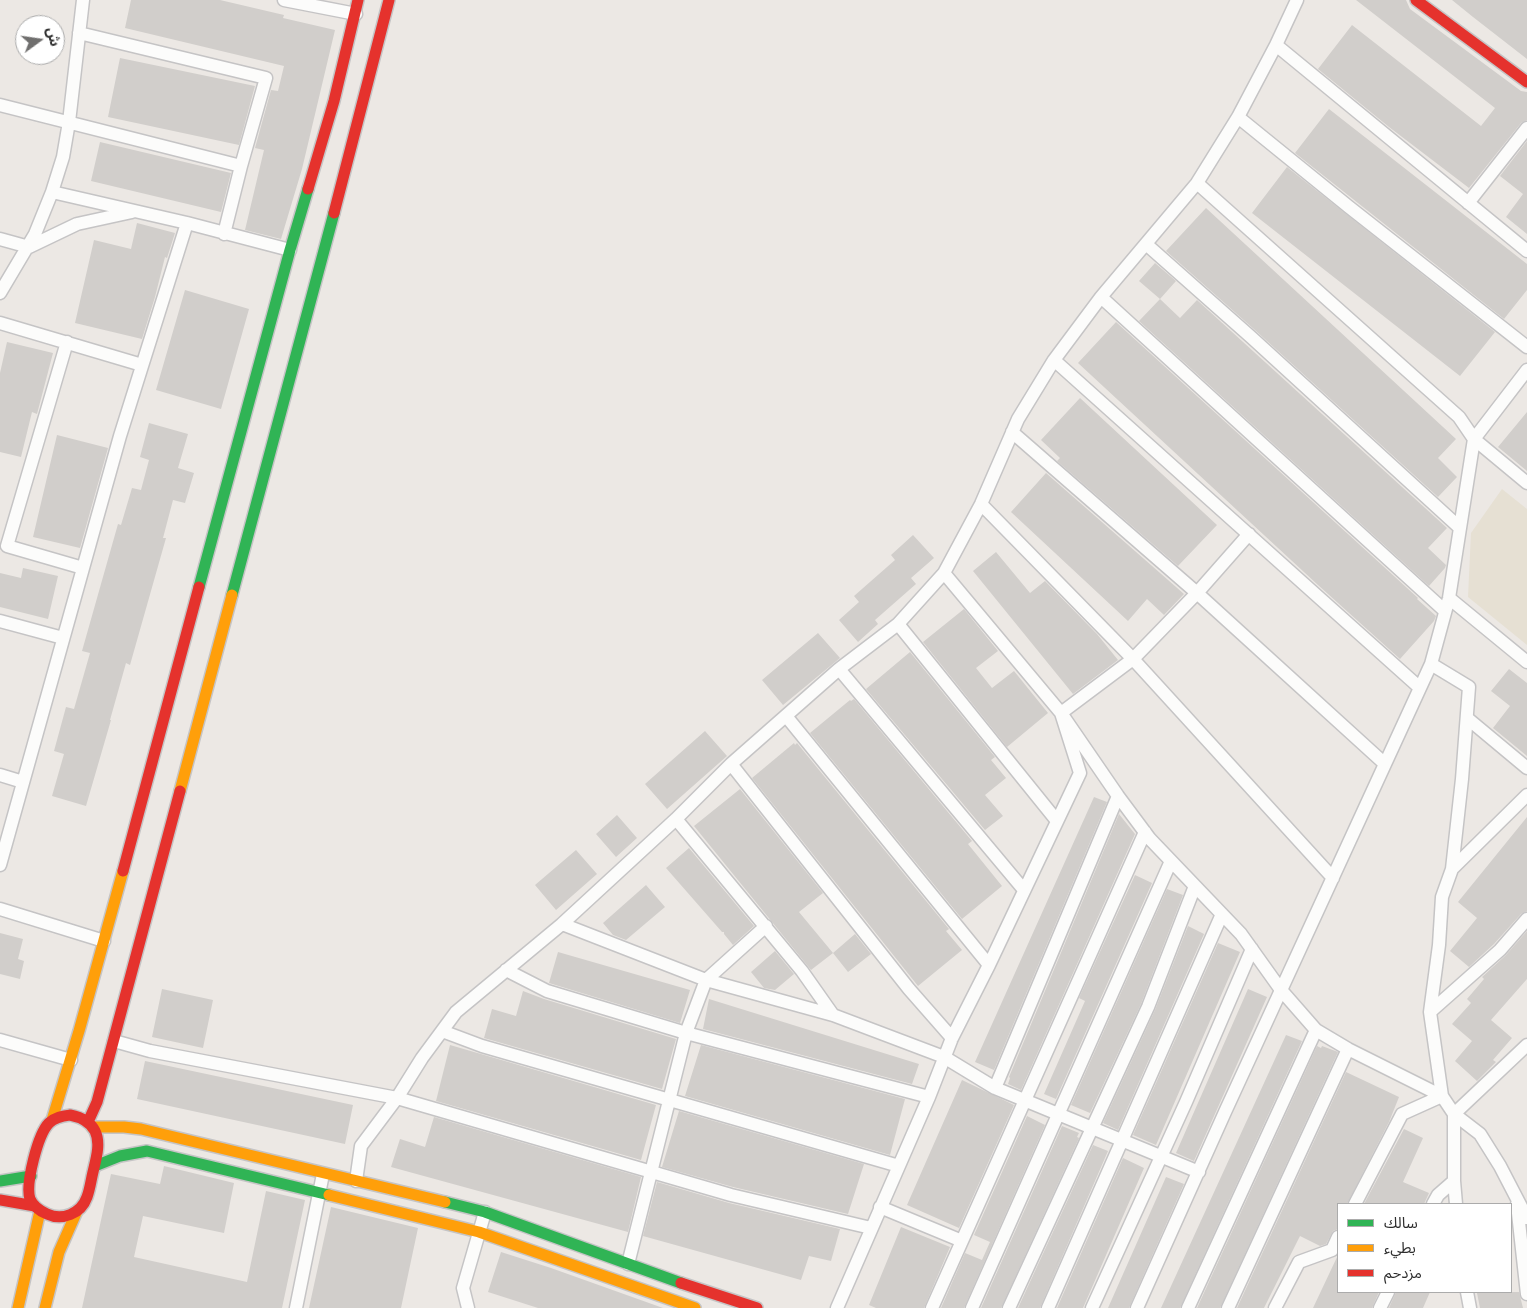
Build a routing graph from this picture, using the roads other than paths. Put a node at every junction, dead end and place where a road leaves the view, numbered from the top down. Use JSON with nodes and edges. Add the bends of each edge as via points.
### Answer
{"nodes":[{"id":1,"x":83,"y":0,"type":"edge"},
{"id":2,"x":284,"y":0,"type":"edge"},
{"id":3,"x":358,"y":0,"type":"edge"},
{"id":4,"x":389,"y":0,"type":"edge"},
{"id":5,"x":1297,"y":0,"type":"edge"},
{"id":6,"x":1416,"y":0,"type":"edge"},
{"id":7,"x":356,"y":14,"type":"junction"},
{"id":8,"x":79,"y":33,"type":"junction"},
{"id":9,"x":1276,"y":45,"type":"junction"},
{"id":10,"x":1527,"y":82,"type":"edge"},
{"id":11,"x":0,"y":105,"type":"edge"},
{"id":12,"x":1238,"y":117,"type":"junction"},
{"id":13,"x":69,"y":122,"type":"junction"},
{"id":14,"x":1527,"y":128,"type":"edge"},
{"id":15,"x":241,"y":166,"type":"junction"},
{"id":16,"x":1196,"y":183,"type":"junction"},
{"id":17,"x":52,"y":192,"type":"junction"},
{"id":18,"x":1468,"y":203,"type":"junction"},
{"id":19,"x":135,"y":211,"type":"junction"},
{"id":20,"x":187,"y":223,"type":"junction"},
{"id":21,"x":224,"y":234,"type":"junction"},
{"id":22,"x":0,"y":239,"type":"edge"},
{"id":23,"x":1146,"y":244,"type":"junction"},
{"id":24,"x":29,"y":247,"type":"junction"},
{"id":25,"x":1526,"y":249,"type":"edge"},
{"id":26,"x":290,"y":250,"type":"junction"},
{"id":27,"x":0,"y":292,"type":"edge"},
{"id":28,"x":1102,"y":298,"type":"junction"},
{"id":29,"x":0,"y":323,"type":"edge"},
{"id":30,"x":67,"y":342,"type":"junction"},
{"id":31,"x":1527,"y":347,"type":"edge"},
{"id":32,"x":1054,"y":360,"type":"junction"},
{"id":33,"x":142,"y":365,"type":"junction"},
{"id":34,"x":1527,"y":370,"type":"edge"},
{"id":35,"x":1012,"y":432,"type":"junction"},
{"id":36,"x":1474,"y":439,"type":"junction"},
{"id":37,"x":1527,"y":483,"type":"edge"},
{"id":38,"x":981,"y":504,"type":"junction"},
{"id":39,"x":1460,"y":528,"type":"junction"},
{"id":40,"x":1249,"y":534,"type":"junction"},
{"id":41,"x":83,"y":568,"type":"junction"},
{"id":42,"x":944,"y":573,"type":"junction"},
{"id":43,"x":1196,"y":593,"type":"junction"},
{"id":44,"x":1449,"y":598,"type":"junction"},
{"id":45,"x":1445,"y":610,"type":"junction"},
{"id":46,"x":0,"y":621,"type":"edge"},
{"id":47,"x":898,"y":624,"type":"junction"},
{"id":48,"x":63,"y":638,"type":"junction"},
{"id":49,"x":1133,"y":658,"type":"junction"},
{"id":50,"x":1527,"y":662,"type":"edge"},
{"id":51,"x":1431,"y":664,"type":"junction"},
{"id":52,"x":839,"y":669,"type":"junction"},
{"id":53,"x":1420,"y":688,"type":"junction"},
{"id":54,"x":1062,"y":713,"type":"junction"},
{"id":55,"x":786,"y":716,"type":"junction"},
{"id":56,"x":1467,"y":718,"type":"junction"},
{"id":57,"x":731,"y":764,"type":"junction"},
{"id":58,"x":1385,"y":764,"type":"junction"},
{"id":59,"x":1527,"y":768,"type":"edge"},
{"id":60,"x":0,"y":775,"type":"edge"},
{"id":61,"x":23,"y":782,"type":"junction"},
{"id":62,"x":1527,"y":795,"type":"edge"},
{"id":63,"x":1118,"y":796,"type":"junction"},
{"id":64,"x":676,"y":819,"type":"junction"},
{"id":65,"x":1057,"y":821,"type":"junction"},
{"id":66,"x":1146,"y":832,"type":"junction"},
{"id":67,"x":1171,"y":861,"type":"junction"},
{"id":68,"x":0,"y":865,"type":"edge"},
{"id":69,"x":1452,"y":868,"type":"junction"},
{"id":70,"x":1333,"y":878,"type":"junction"},
{"id":71,"x":1195,"y":886,"type":"junction"},
{"id":72,"x":1024,"y":890,"type":"junction"},
{"id":73,"x":0,"y":909,"type":"edge"},
{"id":74,"x":1222,"y":914,"type":"junction"},
{"id":75,"x":1527,"y":919,"type":"edge"},
{"id":76,"x":562,"y":924,"type":"junction"},
{"id":77,"x":766,"y":926,"type":"junction"},
{"id":78,"x":104,"y":941,"type":"junction"},
{"id":79,"x":1252,"y":949,"type":"junction"},
{"id":80,"x":990,"y":965,"type":"junction"},
{"id":81,"x":506,"y":970,"type":"junction"},
{"id":82,"x":706,"y":980,"type":"junction"},
{"id":83,"x":1281,"y":990,"type":"junction"},
{"id":84,"x":1430,"y":1012,"type":"junction"},
{"id":85,"x":833,"y":1015,"type":"junction"},
{"id":86,"x":1316,"y":1030,"type":"junction"},
{"id":87,"x":442,"y":1031,"type":"junction"},
{"id":88,"x":686,"y":1033,"type":"junction"},
{"id":89,"x":952,"y":1038,"type":"junction"},
{"id":90,"x":0,"y":1040,"type":"edge"},
{"id":91,"x":114,"y":1041,"type":"junction"},
{"id":92,"x":1527,"y":1046,"type":"edge"},
{"id":93,"x":1348,"y":1049,"type":"junction"},
{"id":94,"x":944,"y":1056,"type":"junction"},
{"id":95,"x":72,"y":1060,"type":"junction"},
{"id":96,"x":995,"y":1088,"type":"junction"},
{"id":97,"x":1442,"y":1096,"type":"junction"},
{"id":98,"x":929,"y":1097,"type":"junction"},
{"id":99,"x":397,"y":1098,"type":"junction"},
{"id":100,"x":670,"y":1100,"type":"junction"},
{"id":101,"x":1025,"y":1101,"type":"junction"},
{"id":102,"x":1058,"y":1114,"type":"junction"},
{"id":103,"x":1454,"y":1114,"type":"junction"},
{"id":104,"x":52,"y":1120,"type":"junction"},
{"id":105,"x":90,"y":1125,"type":"junction"},
{"id":106,"x":1092,"y":1128,"type":"junction"},
{"id":107,"x":1122,"y":1141,"type":"junction"},
{"id":108,"x":1162,"y":1157,"type":"junction"},
{"id":109,"x":95,"y":1166,"type":"junction"},
{"id":110,"x":899,"y":1166,"type":"junction"},
{"id":111,"x":651,"y":1172,"type":"junction"},
{"id":112,"x":1199,"y":1172,"type":"junction"},
{"id":113,"x":323,"y":1174,"type":"junction"},
{"id":114,"x":31,"y":1176,"type":"junction"},
{"id":115,"x":0,"y":1181,"type":"edge"},
{"id":116,"x":356,"y":1181,"type":"junction"},
{"id":117,"x":1454,"y":1181,"type":"junction"},
{"id":118,"x":319,"y":1193,"type":"junction"},
{"id":119,"x":1516,"y":1199,"type":"junction"},
{"id":120,"x":0,"y":1200,"type":"edge"},
{"id":121,"x":1356,"y":1203,"type":"edge"},
{"id":122,"x":1434,"y":1203,"type":"edge"},
{"id":123,"x":1456,"y":1203,"type":"edge"},
{"id":124,"x":880,"y":1207,"type":"junction"},
{"id":125,"x":37,"y":1208,"type":"junction"},
{"id":126,"x":77,"y":1211,"type":"junction"},
{"id":127,"x":484,"y":1212,"type":"junction"},
{"id":128,"x":1527,"y":1218,"type":"edge"},
{"id":129,"x":871,"y":1228,"type":"junction"},
{"id":130,"x":479,"y":1232,"type":"junction"},
{"id":131,"x":1337,"y":1239,"type":"edge"},
{"id":132,"x":962,"y":1241,"type":"junction"},
{"id":133,"x":628,"y":1264,"type":"junction"},
{"id":134,"x":1388,"y":1293,"type":"edge"},
{"id":135,"x":1467,"y":1293,"type":"edge"},
{"id":136,"x":1527,"y":1294,"type":"edge"},
{"id":137,"x":18,"y":1308,"type":"edge"},
{"id":138,"x":46,"y":1308,"type":"edge"},
{"id":139,"x":296,"y":1308,"type":"edge"},
{"id":140,"x":468,"y":1308,"type":"edge"},
{"id":141,"x":695,"y":1308,"type":"edge"},
{"id":142,"x":757,"y":1308,"type":"edge"},
{"id":143,"x":837,"y":1308,"type":"edge"},
{"id":144,"x":932,"y":1308,"type":"edge"},
{"id":145,"x":972,"y":1308,"type":"edge"},
{"id":146,"x":1009,"y":1308,"type":"edge"},
{"id":147,"x":1048,"y":1308,"type":"edge"},
{"id":148,"x":1092,"y":1308,"type":"edge"},
{"id":149,"x":1137,"y":1308,"type":"edge"},
{"id":150,"x":1188,"y":1308,"type":"edge"},
{"id":151,"x":1228,"y":1308,"type":"edge"},
{"id":152,"x":1275,"y":1308,"type":"edge"},
{"id":153,"x":1380,"y":1308,"type":"edge"},
{"id":154,"x":1470,"y":1308,"type":"edge"}],
"edges":[{"from":1,"to":8,"type":"street"},
{"from":2,"to":7,"type":"street"},
{"from":3,"to":7,"type":"main road"},
{"from":4,"to":91,"type":"main road"},
{"from":5,"to":9,"type":"street"},
{"from":6,"to":10,"type":"main road"},
{"from":7,"to":26,"type":"main road"},
{"from":8,"to":13,"type":"street"},
{"from":8,"to":15,"type":"street","via":[[266,78]]},
{"from":9,"to":12,"type":"street"},
{"from":9,"to":18,"type":"street"},
{"from":11,"to":13,"type":"street"},
{"from":12,"to":16,"type":"street"},
{"from":12,"to":31,"type":"street"},
{"from":13,"to":15,"type":"street"},
{"from":13,"to":17,"type":"street"},
{"from":14,"to":18,"type":"street"},
{"from":15,"to":21,"type":"street"},
{"from":16,"to":23,"type":"street"},
{"from":16,"to":36,"type":"street","via":[[1458,417]]},
{"from":17,"to":19,"type":"street"},
{"from":17,"to":24,"type":"street"},
{"from":18,"to":25,"type":"street"},
{"from":19,"to":20,"type":"street"},
{"from":19,"to":24,"type":"street","via":[[77,224]]},
{"from":20,"to":21,"type":"street"},
{"from":20,"to":33,"type":"street"},
{"from":21,"to":26,"type":"street"},
{"from":22,"to":24,"type":"street"},
{"from":23,"to":28,"type":"street"},
{"from":23,"to":39,"type":"street"},
{"from":24,"to":27,"type":"street"},
{"from":26,"to":78,"type":"main road"},
{"from":28,"to":32,"type":"street"},
{"from":28,"to":45,"type":"street"},
{"from":29,"to":30,"type":"street"},
{"from":30,"to":33,"type":"street"},
{"from":30,"to":41,"type":"street","via":[[7,546]]},
{"from":32,"to":35,"type":"street"},
{"from":32,"to":40,"type":"street"},
{"from":33,"to":41,"type":"street"},
{"from":34,"to":36,"type":"street"},
{"from":35,"to":38,"type":"street"},
{"from":35,"to":43,"type":"street"},
{"from":36,"to":37,"type":"street"},
{"from":36,"to":39,"type":"street"},
{"from":38,"to":42,"type":"street"},
{"from":38,"to":49,"type":"street"},
{"from":39,"to":44,"type":"street"},
{"from":40,"to":43,"type":"street"},
{"from":40,"to":53,"type":"street"},
{"from":41,"to":48,"type":"street"},
{"from":42,"to":47,"type":"street"},
{"from":42,"to":54,"type":"street"},
{"from":43,"to":49,"type":"street"},
{"from":43,"to":58,"type":"street"},
{"from":44,"to":45,"type":"street"},
{"from":44,"to":50,"type":"street"},
{"from":45,"to":51,"type":"street"},
{"from":46,"to":48,"type":"street"},
{"from":47,"to":52,"type":"street"},
{"from":47,"to":65,"type":"street"},
{"from":48,"to":61,"type":"street"},
{"from":49,"to":54,"type":"street"},
{"from":49,"to":70,"type":"street"},
{"from":51,"to":53,"type":"street"},
{"from":51,"to":56,"type":"street","via":[[1470,687]]},
{"from":52,"to":55,"type":"street"},
{"from":52,"to":72,"type":"street"},
{"from":53,"to":58,"type":"street"},
{"from":54,"to":63,"type":"street"},
{"from":54,"to":65,"type":"street","via":[[1080,773]]},
{"from":55,"to":57,"type":"street"},
{"from":55,"to":80,"type":"street"},
{"from":56,"to":59,"type":"street"},
{"from":56,"to":69,"type":"street"},
{"from":57,"to":64,"type":"street"},
{"from":57,"to":89,"type":"street","via":[[909,989]]},
{"from":58,"to":70,"type":"street"},
{"from":60,"to":61,"type":"street"},
{"from":61,"to":68,"type":"street"},
{"from":62,"to":69,"type":"street"},
{"from":63,"to":66,"type":"street"},
{"from":63,"to":96,"type":"street"},
{"from":64,"to":76,"type":"street"},
{"from":64,"to":77,"type":"street"},
{"from":65,"to":72,"type":"street"},
{"from":66,"to":67,"type":"street"},
{"from":66,"to":101,"type":"street"},
{"from":67,"to":71,"type":"street"},
{"from":67,"to":102,"type":"street"},
{"from":69,"to":84,"type":"street","via":[[1442,897]]},
{"from":70,"to":83,"type":"street"},
{"from":71,"to":74,"type":"street"},
{"from":71,"to":106,"type":"street","via":[[1148,1008]]},
{"from":72,"to":80,"type":"street"},
{"from":73,"to":78,"type":"street"},
{"from":74,"to":79,"type":"street"},
{"from":74,"to":107,"type":"street"},
{"from":75,"to":84,"type":"street","via":[[1500,950]]},
{"from":76,"to":81,"type":"street"},
{"from":76,"to":82,"type":"street"},
{"from":77,"to":82,"type":"street"},
{"from":77,"to":85,"type":"street"},
{"from":78,"to":95,"type":"main road"},
{"from":79,"to":83,"type":"street"},
{"from":79,"to":108,"type":"street"},
{"from":80,"to":89,"type":"street"},
{"from":81,"to":87,"type":"street","via":[[456,1012]]},
{"from":81,"to":88,"type":"street","via":[[547,991]]},
{"from":82,"to":85,"type":"street"},
{"from":82,"to":88,"type":"street"},
{"from":83,"to":86,"type":"street"},
{"from":83,"to":112,"type":"street"},
{"from":84,"to":97,"type":"street"},
{"from":85,"to":94,"type":"street"},
{"from":86,"to":93,"type":"street"},
{"from":86,"to":150,"type":"street"},
{"from":87,"to":99,"type":"street"},
{"from":87,"to":100,"type":"street","via":[[482,1046]]},
{"from":88,"to":98,"type":"street"},
{"from":88,"to":100,"type":"street"},
{"from":89,"to":94,"type":"street"},
{"from":90,"to":95,"type":"street"},
{"from":91,"to":99,"type":"street","via":[[150,1051]]},
{"from":91,"to":105,"type":"main road"},
{"from":92,"to":103,"type":"street"},
{"from":93,"to":97,"type":"street"},
{"from":93,"to":151,"type":"street"},
{"from":94,"to":96,"type":"street"},
{"from":94,"to":98,"type":"street"},
{"from":95,"to":104,"type":"main road"},
{"from":96,"to":101,"type":"street"},
{"from":97,"to":103,"type":"street"},
{"from":97,"to":121,"type":"street","via":[[1402,1114]]},
{"from":98,"to":110,"type":"street"},
{"from":99,"to":111,"type":"street"},
{"from":99,"to":116,"type":"street","via":[[361,1146]]},
{"from":100,"to":110,"type":"street"},
{"from":100,"to":111,"type":"street"},
{"from":101,"to":102,"type":"street"},
{"from":101,"to":132,"type":"street"},
{"from":102,"to":106,"type":"street"},
{"from":102,"to":145,"type":"street"},
{"from":103,"to":117,"type":"street"},
{"from":103,"to":119,"type":"street","via":[[1480,1134]]},
{"from":104,"to":105,"type":"main road","via":[[70,1115],[81,1117]]},
{"from":104,"to":114,"type":"main road","via":[[42,1132]]},
{"from":105,"to":109,"type":"main road","via":[[98,1145]]},
{"from":105,"to":113,"type":"main road","via":[[141,1129]]},
{"from":106,"to":107,"type":"street"},
{"from":106,"to":146,"type":"street"},
{"from":107,"to":108,"type":"street"},
{"from":107,"to":147,"type":"street"},
{"from":108,"to":112,"type":"street"},
{"from":108,"to":148,"type":"street"},
{"from":109,"to":118,"type":"main road","via":[[115,1156],[148,1151]]},
{"from":109,"to":126,"type":"main road","via":[[87,1198]]},
{"from":110,"to":124,"type":"street"},
{"from":111,"to":129,"type":"street"},
{"from":111,"to":133,"type":"street"},
{"from":112,"to":149,"type":"street"},
{"from":113,"to":116,"type":"main road"},
{"from":113,"to":118,"type":"street"},
{"from":114,"to":115,"type":"main road"},
{"from":114,"to":125,"type":"main road","via":[[30,1199]]},
{"from":116,"to":127,"type":"main road"},
{"from":117,"to":122,"type":"street"},
{"from":117,"to":123,"type":"street"},
{"from":118,"to":130,"type":"main road"},
{"from":118,"to":139,"type":"street"},
{"from":119,"to":128,"type":"street"},
{"from":119,"to":136,"type":"street"},
{"from":120,"to":125,"type":"main road"},
{"from":124,"to":129,"type":"street"},
{"from":124,"to":132,"type":"street"},
{"from":125,"to":126,"type":"main road","via":[[58,1218]]},
{"from":125,"to":137,"type":"main road"},
{"from":126,"to":138,"type":"main road","via":[[59,1252]]},
{"from":127,"to":130,"type":"street"},
{"from":127,"to":133,"type":"main road"},
{"from":129,"to":143,"type":"street"},
{"from":130,"to":140,"type":"street","via":[[463,1288]]},
{"from":130,"to":141,"type":"main road"},
{"from":131,"to":152,"type":"street","via":[[1332,1250],[1299,1262]]},
{"from":132,"to":144,"type":"street"},
{"from":133,"to":142,"type":"main road"},
{"from":134,"to":153,"type":"street"},
{"from":135,"to":154,"type":"street"}]}
